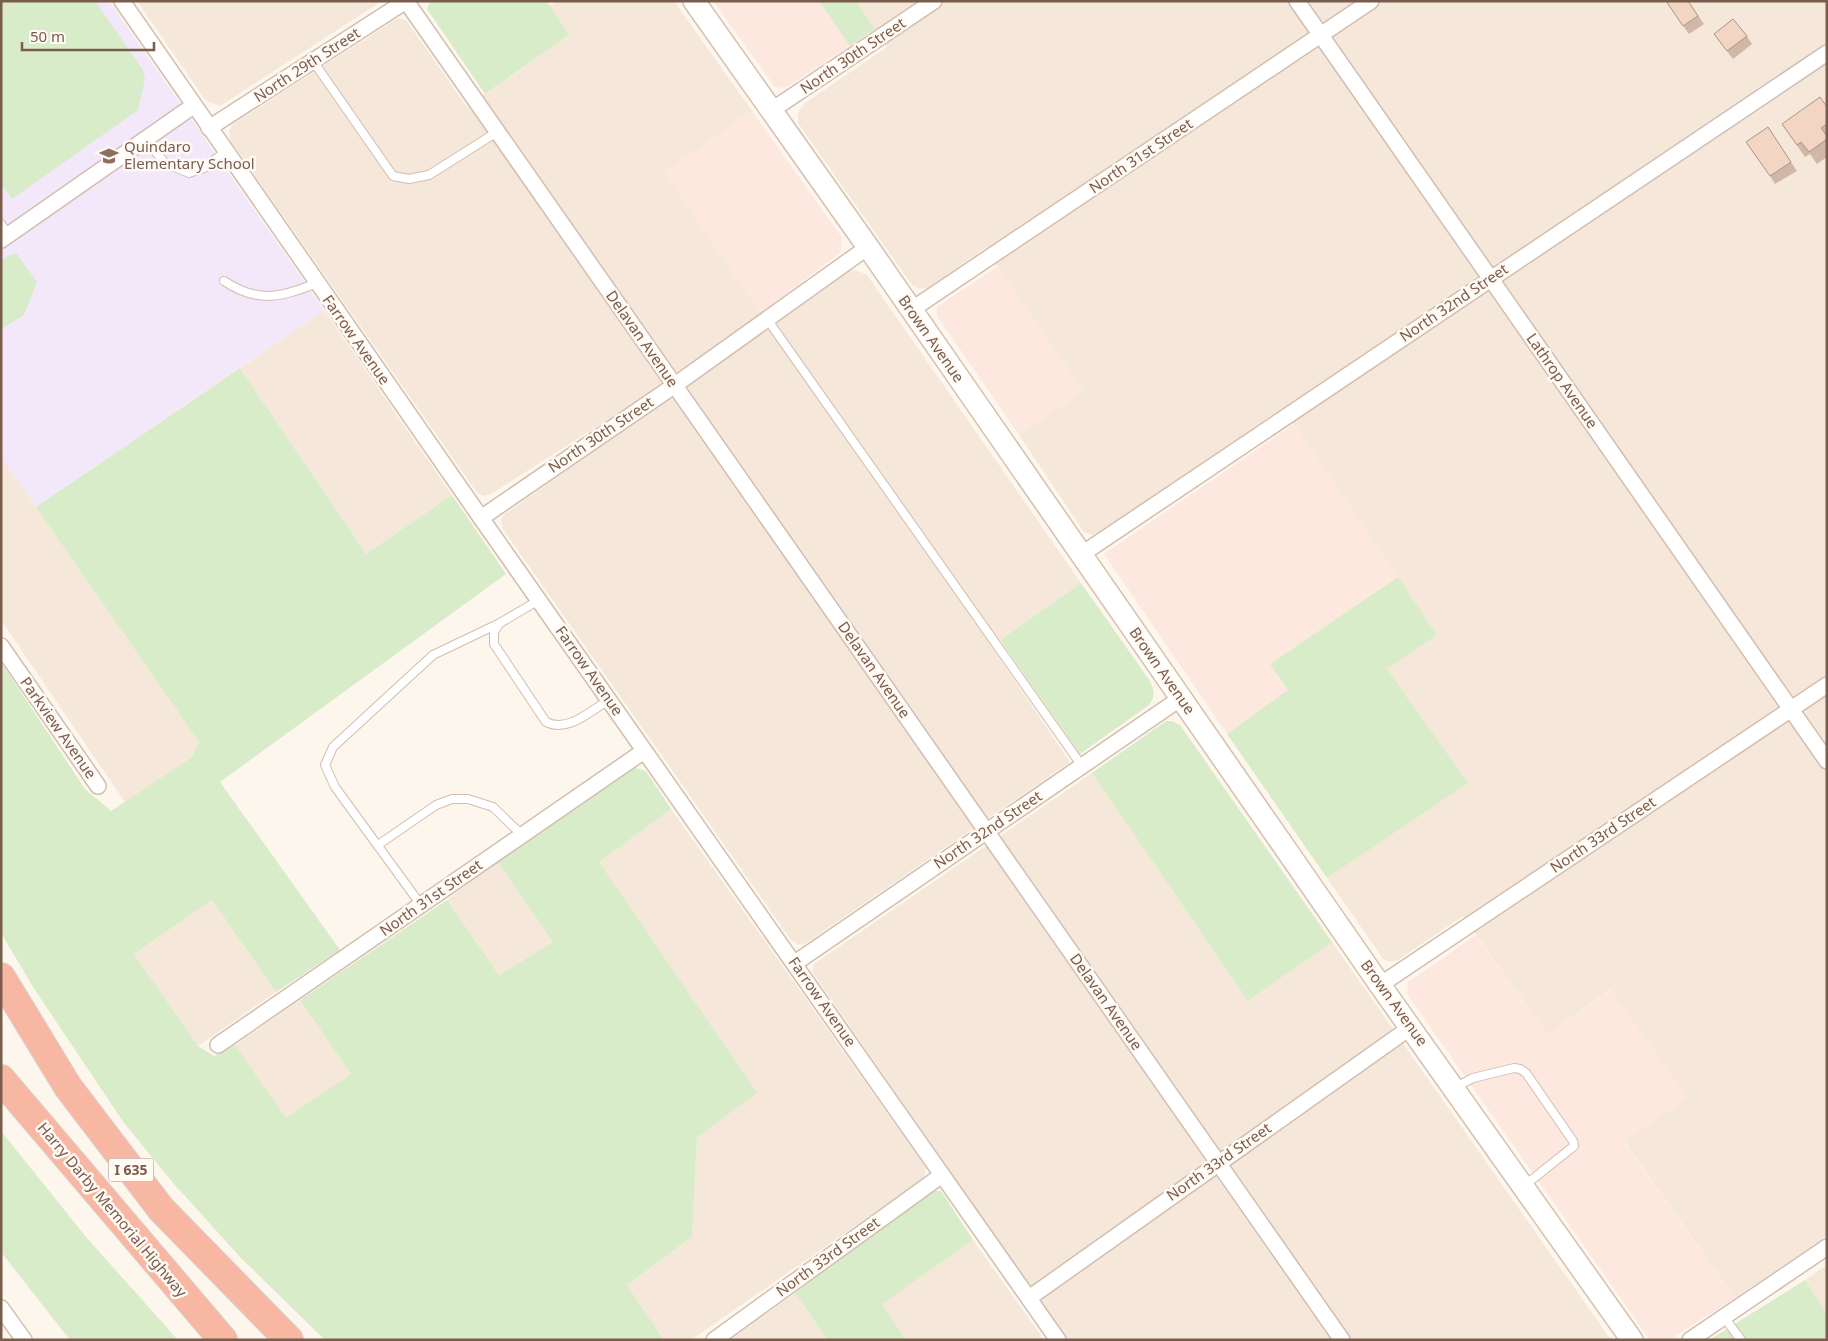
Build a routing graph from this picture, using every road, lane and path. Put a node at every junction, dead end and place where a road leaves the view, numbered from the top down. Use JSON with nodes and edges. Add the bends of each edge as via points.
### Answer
{"nodes":[{"id":1,"x":122,"y":1,"type":"edge"},
{"id":2,"x":406,"y":1,"type":"edge"},
{"id":3,"x":694,"y":1,"type":"edge"},
{"id":4,"x":934,"y":1,"type":"edge"},
{"id":5,"x":1297,"y":1,"type":"edge"},
{"id":6,"x":1371,"y":1,"type":"edge"},
{"id":7,"x":1321,"y":35,"type":"junction"},
{"id":8,"x":1827,"y":53,"type":"edge"},
{"id":9,"x":313,"y":61,"type":"junction"},
{"id":10,"x":193,"y":106,"type":"junction"},
{"id":11,"x":772,"y":110,"type":"junction"},
{"id":12,"x":209,"y":128,"type":"junction"},
{"id":13,"x":497,"y":132,"type":"junction"},
{"id":14,"x":145,"y":139,"type":"junction"},
{"id":15,"x":226,"y":152,"type":"junction"},
{"id":16,"x":4,"y":233,"type":"edge"},
{"id":17,"x":868,"y":247,"type":"junction"},
{"id":18,"x":1490,"y":278,"type":"junction"},
{"id":19,"x":224,"y":281,"type":"dead end"},
{"id":20,"x":317,"y":283,"type":"junction"},
{"id":21,"x":911,"y":310,"type":"junction"},
{"id":22,"x":767,"y":320,"type":"junction"},
{"id":23,"x":675,"y":385,"type":"junction"},
{"id":24,"x":481,"y":518,"type":"junction"},
{"id":25,"x":1082,"y":554,"type":"junction"},
{"id":26,"x":538,"y":600,"type":"junction"},
{"id":27,"x":500,"y":623,"type":"junction"},
{"id":28,"x":1,"y":646,"type":"edge"},
{"id":29,"x":1827,"y":685,"type":"edge"},
{"id":30,"x":1181,"y":698,"type":"junction"},
{"id":31,"x":609,"y":700,"type":"junction"},
{"id":32,"x":1791,"y":710,"type":"junction"},
{"id":33,"x":644,"y":751,"type":"junction"},
{"id":34,"x":1827,"y":761,"type":"edge"},
{"id":35,"x":1082,"y":766,"type":"junction"},
{"id":36,"x":98,"y":786,"type":"dead end"},
{"id":37,"x":986,"y":831,"type":"junction"},
{"id":38,"x":522,"y":835,"type":"junction"},
{"id":39,"x":378,"y":845,"type":"junction"},
{"id":40,"x":421,"y":904,"type":"junction"},
{"id":41,"x":795,"y":963,"type":"junction"},
{"id":42,"x":1,"y":976,"type":"edge"},
{"id":43,"x":1380,"y":985,"type":"junction"},
{"id":44,"x":1411,"y":1028,"type":"junction"},
{"id":45,"x":218,"y":1045,"type":"dead end"},
{"id":46,"x":1,"y":1079,"type":"edge"},
{"id":47,"x":1454,"y":1088,"type":"junction"},
{"id":48,"x":1218,"y":1162,"type":"junction"},
{"id":49,"x":942,"y":1174,"type":"junction"},
{"id":50,"x":1523,"y":1186,"type":"junction"},
{"id":51,"x":1827,"y":1247,"type":"edge"},
{"id":52,"x":1029,"y":1298,"type":"junction"},
{"id":53,"x":1,"y":1308,"type":"edge"},
{"id":54,"x":1724,"y":1317,"type":"junction"},
{"id":55,"x":24,"y":1340,"type":"edge"},
{"id":56,"x":223,"y":1340,"type":"edge"},
{"id":57,"x":289,"y":1340,"type":"edge"},
{"id":58,"x":714,"y":1340,"type":"edge"},
{"id":59,"x":1058,"y":1340,"type":"edge"},
{"id":60,"x":1342,"y":1340,"type":"edge"},
{"id":61,"x":1632,"y":1340,"type":"edge"},
{"id":62,"x":1690,"y":1340,"type":"edge"},
{"id":63,"x":1741,"y":1340,"type":"edge"}],
"edges":[{"from":1,"to":10,"type":"street","name":"Farrow Avenue"},
{"from":2,"to":9,"type":"street","name":"North 29th Street"},
{"from":2,"to":13,"type":"street","name":"Delavan Avenue"},
{"from":3,"to":11,"type":"main road","name":"Brown Avenue"},
{"from":4,"to":11,"type":"street","name":"North 30th Street"},
{"from":5,"to":7,"type":"street","name":"Lathrop Avenue"},
{"from":6,"to":7,"type":"street","name":"North 31st Street"},
{"from":7,"to":18,"type":"street","name":"Lathrop Avenue"},
{"from":7,"to":21,"type":"street","name":"North 31st Street"},
{"from":8,"to":18,"type":"street","name":"North 32nd Street"},
{"from":9,"to":12,"type":"street","name":"North 29th Street"},
{"from":9,"to":13,"type":"lane","via":[[393,176],[409,179],[429,175]]},
{"from":10,"to":12,"type":"street","name":"Farrow Avenue"},
{"from":10,"to":14,"type":"street"},
{"from":11,"to":17,"type":"main road","name":"Brown Avenue"},
{"from":12,"to":15,"type":"street","name":"Farrow Avenue"},
{"from":13,"to":23,"type":"street","name":"Delavan Avenue"},
{"from":14,"to":15,"type":"lane","via":[[165,163],[189,173],[204,168]]},
{"from":14,"to":16,"type":"street"},
{"from":15,"to":20,"type":"street","name":"Farrow Avenue"},
{"from":17,"to":21,"type":"main road","name":"Brown Avenue"},
{"from":17,"to":22,"type":"street","name":"North 30th Street"},
{"from":18,"to":25,"type":"street","name":"North 32nd Street"},
{"from":18,"to":32,"type":"street","name":"Lathrop Avenue"},
{"from":19,"to":20,"type":"lane","via":[[238,290],[273,297],[286,296]]},
{"from":20,"to":24,"type":"street","name":"Farrow Avenue"},
{"from":21,"to":25,"type":"main road","name":"Brown Avenue"},
{"from":22,"to":23,"type":"street","name":"North 30th Street"},
{"from":22,"to":35,"type":"lane"},
{"from":23,"to":24,"type":"street","name":"North 30th Street"},
{"from":23,"to":37,"type":"street","name":"Delavan Avenue"},
{"from":24,"to":26,"type":"street","name":"Farrow Avenue"},
{"from":25,"to":30,"type":"main road","name":"Brown Avenue"},
{"from":26,"to":27,"type":"lane"},
{"from":26,"to":31,"type":"street","name":"Farrow Avenue"},
{"from":27,"to":31,"type":"lane","via":[[494,632],[494,644],[546,722],[556,726],[567,725]]},
{"from":27,"to":39,"type":"lane","via":[[433,655],[333,747],[325,765],[335,788]]},
{"from":28,"to":36,"type":"street","name":"Parkview Avenue"},
{"from":29,"to":32,"type":"street","name":"North 33rd Street"},
{"from":30,"to":35,"type":"street","name":"North 32nd Street"},
{"from":30,"to":43,"type":"main road","name":"Brown Avenue"},
{"from":31,"to":33,"type":"street","name":"Farrow Avenue"},
{"from":32,"to":34,"type":"street","name":"Lathrop Avenue"},
{"from":32,"to":43,"type":"street","name":"North 33rd Street"},
{"from":33,"to":38,"type":"street","name":"North 31st Street"},
{"from":33,"to":41,"type":"street","name":"Farrow Avenue"},
{"from":35,"to":37,"type":"street","name":"North 32nd Street"},
{"from":37,"to":41,"type":"street","name":"North 32nd Street"},
{"from":37,"to":48,"type":"street","name":"Delavan Avenue"},
{"from":38,"to":39,"type":"lane","via":[[493,807],[468,799],[452,799],[436,805]]},
{"from":38,"to":40,"type":"street","name":"North 31st Street"},
{"from":39,"to":40,"type":"lane"},
{"from":40,"to":45,"type":"street","name":"North 31st Street"},
{"from":41,"to":49,"type":"street","name":"Farrow Avenue"},
{"from":42,"to":57,"type":"highway","number":"I 635","via":[[68,1088],[161,1209]]},
{"from":43,"to":44,"type":"main road","name":"Brown Avenue"},
{"from":44,"to":47,"type":"main road","name":"Brown Avenue"},
{"from":44,"to":48,"type":"street","name":"North 33rd Street"},
{"from":46,"to":56,"type":"highway","name":"Harry Darby Memorial Highway","number":"I 635"},
{"from":47,"to":50,"type":"main road","name":"Brown Avenue"},
{"from":47,"to":50,"type":"lane","via":[[1473,1078],[1514,1068],[1526,1073],[1574,1146]]},
{"from":48,"to":52,"type":"street","name":"North 33rd Street"},
{"from":48,"to":60,"type":"street","name":"Delavan Avenue"},
{"from":49,"to":52,"type":"street","name":"Farrow Avenue"},
{"from":49,"to":58,"type":"street","name":"North 33rd Street"},
{"from":50,"to":61,"type":"main road","name":"Brown Avenue"},
{"from":51,"to":54,"type":"street"},
{"from":52,"to":59,"type":"street","name":"Farrow Avenue"},
{"from":53,"to":55,"type":"street"},
{"from":54,"to":62,"type":"street"},
{"from":54,"to":63,"type":"lane"}]}
